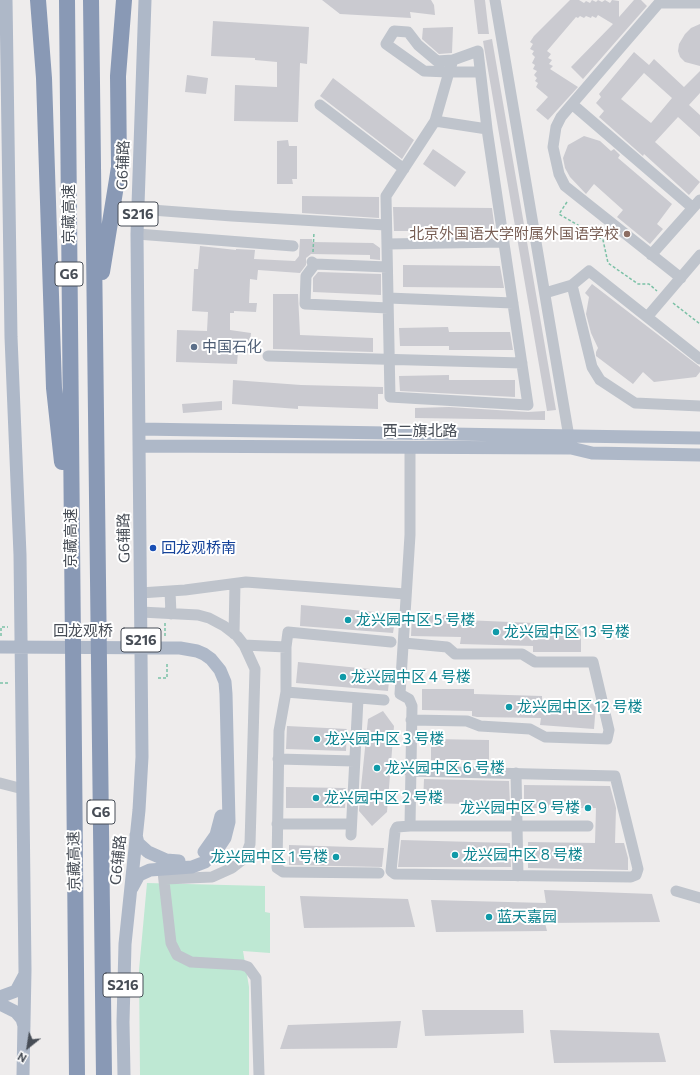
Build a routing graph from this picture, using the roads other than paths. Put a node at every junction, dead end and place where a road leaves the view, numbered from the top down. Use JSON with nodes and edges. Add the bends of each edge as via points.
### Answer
{"nodes":[{"id":1,"x":6,"y":0,"type":"edge"},
{"id":2,"x":38,"y":0,"type":"edge"},
{"id":3,"x":67,"y":0,"type":"edge"},
{"id":4,"x":91,"y":0,"type":"edge"},
{"id":5,"x":124,"y":0,"type":"edge"},
{"id":6,"x":145,"y":0,"type":"edge"},
{"id":7,"x":495,"y":0,"type":"edge"},
{"id":8,"x":700,"y":3,"type":"edge"},
{"id":9,"x":453,"y":60,"type":"junction"},
{"id":10,"x":449,"y":72,"type":"junction"},
{"id":11,"x":480,"y":72,"type":"junction"},
{"id":12,"x":572,"y":104,"type":"junction"},
{"id":13,"x":320,"y":105,"type":"dead end"},
{"id":14,"x":435,"y":120,"type":"junction"},
{"id":15,"x":487,"y":129,"type":"junction"},
{"id":16,"x":404,"y":169,"type":"junction"},
{"id":17,"x":696,"y":204,"type":"edge"},
{"id":18,"x":138,"y":209,"type":"junction"},
{"id":19,"x":386,"y":225,"type":"junction"},
{"id":20,"x":137,"y":234,"type":"junction"},
{"id":21,"x":504,"y":242,"type":"junction"},
{"id":22,"x":387,"y":244,"type":"junction"},
{"id":23,"x":294,"y":246,"type":"dead end"},
{"id":24,"x":651,"y":255,"type":"junction"},
{"id":25,"x":700,"y":256,"type":"edge"},
{"id":26,"x":387,"y":267,"type":"junction"},
{"id":27,"x":680,"y":278,"type":"junction"},
{"id":28,"x":572,"y":285,"type":"junction"},
{"id":29,"x":545,"y":293,"type":"junction"},
{"id":30,"x":388,"y":303,"type":"junction"},
{"id":31,"x":513,"y":303,"type":"junction"},
{"id":32,"x":95,"y":315,"type":"junction"},
{"id":33,"x":648,"y":316,"type":"junction"},
{"id":34,"x":268,"y":356,"type":"dead end"},
{"id":35,"x":700,"y":359,"type":"edge"},
{"id":36,"x":389,"y":360,"type":"junction"},
{"id":37,"x":522,"y":363,"type":"junction"},
{"id":38,"x":700,"y":406,"type":"edge"},
{"id":39,"x":139,"y":429,"type":"junction"},
{"id":40,"x":700,"y":438,"type":"edge"},
{"id":41,"x":570,"y":442,"type":"junction"},
{"id":42,"x":139,"y":446,"type":"junction"},
{"id":43,"x":410,"y":447,"type":"junction"},
{"id":44,"x":700,"y":455,"type":"edge"},
{"id":45,"x":71,"y":549,"type":"junction"},
{"id":46,"x":98,"y":557,"type":"junction"},
{"id":47,"x":235,"y":584,"type":"junction"},
{"id":48,"x":170,"y":591,"type":"junction"},
{"id":49,"x":140,"y":593,"type":"junction"},
{"id":50,"x":405,"y":594,"type":"junction"},
{"id":51,"x":141,"y":612,"type":"junction"},
{"id":52,"x":168,"y":618,"type":"junction"},
{"id":53,"x":234,"y":634,"type":"junction"},
{"id":54,"x":390,"y":642,"type":"dead end"},
{"id":55,"x":404,"y":643,"type":"junction"},
{"id":56,"x":244,"y":645,"type":"junction"},
{"id":57,"x":286,"y":647,"type":"junction"},
{"id":58,"x":3,"y":649,"type":"edge"},
{"id":59,"x":162,"y":651,"type":"junction"},
{"id":60,"x":286,"y":692,"type":"junction"},
{"id":61,"x":358,"y":699,"type":"junction"},
{"id":62,"x":384,"y":700,"type":"dead end"},
{"id":63,"x":411,"y":720,"type":"junction"},
{"id":64,"x":100,"y":730,"type":"dead end"},
{"id":65,"x":278,"y":759,"type":"junction"},
{"id":66,"x":354,"y":761,"type":"junction"},
{"id":67,"x":409,"y":771,"type":"junction"},
{"id":68,"x":516,"y":774,"type":"junction"},
{"id":69,"x":0,"y":783,"type":"edge"},
{"id":70,"x":23,"y":789,"type":"junction"},
{"id":71,"x":278,"y":824,"type":"junction"},
{"id":72,"x":410,"y":826,"type":"junction"},
{"id":73,"x":517,"y":826,"type":"junction"},
{"id":74,"x":588,"y":826,"type":"dead end"},
{"id":75,"x":136,"y":834,"type":"junction"},
{"id":76,"x":164,"y":873,"type":"junction"},
{"id":77,"x":379,"y":873,"type":"dead end"},
{"id":78,"x":518,"y":876,"type":"junction"},
{"id":79,"x":676,"y":891,"type":"dead end"},
{"id":80,"x":130,"y":895,"type":"junction"},
{"id":81,"x":700,"y":898,"type":"edge"},
{"id":82,"x":25,"y":970,"type":"junction"},
{"id":83,"x":0,"y":997,"type":"edge"},
{"id":84,"x":0,"y":1004,"type":"edge"},
{"id":85,"x":24,"y":1029,"type":"junction"},
{"id":86,"x":76,"y":1074,"type":"edge"},
{"id":87,"x":23,"y":1075,"type":"edge"},
{"id":88,"x":104,"y":1075,"type":"edge"},
{"id":89,"x":124,"y":1075,"type":"edge"},
{"id":90,"x":259,"y":1075,"type":"edge"}],
"edges":[{"from":1,"to":70,"type":"main road","via":[[10,337],[20,555]]},
{"from":2,"to":45,"type":"highway","via":[[44,78],[54,388]]},
{"from":3,"to":45,"type":"highway","name":"京藏高速","number":"G6"},
{"from":4,"to":32,"type":"highway","name":"京藏高速","number":"G6"},
{"from":5,"to":32,"type":"highway","via":[[118,76],[119,167]]},
{"from":6,"to":18,"type":"main road","name":"G6辅路","number":"S216"},
{"from":7,"to":29,"type":"street"},
{"from":8,"to":12,"type":"street","via":[[659,3]]},
{"from":9,"to":10,"type":"street"},
{"from":9,"to":10,"type":"street","via":[[436,61],[408,32],[394,31],[386,44],[424,71]]},
{"from":9,"to":11,"type":"street","via":[[478,51]]},
{"from":10,"to":11,"type":"street"},
{"from":10,"to":14,"type":"street"},
{"from":11,"to":15,"type":"street"},
{"from":12,"to":17,"type":"street"},
{"from":12,"to":24,"type":"street","via":[[561,117],[553,147],[559,174],[565,186]]},
{"from":13,"to":16,"type":"street"},
{"from":14,"to":15,"type":"street"},
{"from":14,"to":16,"type":"street"},
{"from":15,"to":21,"type":"street"},
{"from":16,"to":19,"type":"street","via":[[386,196]]},
{"from":17,"to":24,"type":"street"},
{"from":18,"to":19,"type":"street"},
{"from":18,"to":20,"type":"main road","name":"G6辅路","number":"S216"},
{"from":19,"to":22,"type":"street"},
{"from":20,"to":23,"type":"street"},
{"from":20,"to":39,"type":"main road","name":"G6辅路","number":"S216"},
{"from":21,"to":22,"type":"street"},
{"from":21,"to":31,"type":"street"},
{"from":22,"to":26,"type":"street"},
{"from":24,"to":27,"type":"street"},
{"from":25,"to":27,"type":"street"},
{"from":26,"to":30,"type":"street"},
{"from":26,"to":30,"type":"street","via":[[313,263],[306,276],[305,304]]},
{"from":27,"to":33,"type":"street"},
{"from":28,"to":29,"type":"street"},
{"from":28,"to":33,"type":"street","via":[[589,271]]},
{"from":28,"to":38,"type":"street","via":[[592,367],[600,380],[636,403]]},
{"from":29,"to":41,"type":"street"},
{"from":30,"to":31,"type":"street"},
{"from":30,"to":36,"type":"street"},
{"from":31,"to":37,"type":"street"},
{"from":32,"to":46,"type":"highway","name":"京藏高速","number":"G6"},
{"from":33,"to":35,"type":"street"},
{"from":34,"to":36,"type":"street"},
{"from":36,"to":37,"type":"street"},
{"from":36,"to":37,"type":"street","via":[[390,397],[528,405]]},
{"from":39,"to":41,"type":"main road","name":"西二旗北路"},
{"from":39,"to":42,"type":"main road","name":"G6辅路","number":"S216"},
{"from":40,"to":41,"type":"main road","name":"西二旗北路"},
{"from":41,"to":43,"type":"main road","name":"西二旗北路"},
{"from":41,"to":44,"type":"main road","name":"西二旗北路","via":[[592,453]]},
{"from":42,"to":43,"type":"main road","name":"西二旗北路"},
{"from":42,"to":49,"type":"main road","name":"G6辅路","number":"S216"},
{"from":43,"to":50,"type":"street","via":[[410,535]]},
{"from":45,"to":86,"type":"highway","name":"京藏高速","number":"G6"},
{"from":46,"to":64,"type":"highway","name":"京藏高速","number":"G6"},
{"from":46,"to":88,"type":"highway","name":"京藏高速","number":"G6"},
{"from":47,"to":48,"type":"street"},
{"from":47,"to":50,"type":"street","via":[[246,582]]},
{"from":47,"to":53,"type":"street"},
{"from":48,"to":49,"type":"street"},
{"from":48,"to":52,"type":"street"},
{"from":49,"to":51,"type":"main road","name":"G6辅路","number":"S216"},
{"from":50,"to":55,"type":"street"},
{"from":51,"to":52,"type":"street"},
{"from":51,"to":75,"type":"main road","name":"G6辅路","number":"S216","via":[[142,757]]},
{"from":52,"to":53,"type":"street","via":[[198,615],[224,626]]},
{"from":53,"to":56,"type":"street"},
{"from":54,"to":57,"type":"street","via":[[288,632]]},
{"from":55,"to":63,"type":"street","via":[[400,694],[409,699],[412,706]]},
{"from":55,"to":63,"type":"street","via":[[447,647],[455,654],[522,654],[535,662],[593,662],[609,730],[607,740],[545,737],[530,729],[480,726],[467,721]]},
{"from":56,"to":57,"type":"street"},
{"from":56,"to":76,"type":"street","via":[[255,669],[250,844],[241,860],[222,874],[202,878]]},
{"from":57,"to":60,"type":"street"},
{"from":58,"to":59,"type":"main road","name":"回龙观桥"},
{"from":59,"to":75,"type":"main road","via":[[196,659],[211,671],[217,682],[220,701],[220,823],[208,848],[198,856],[182,861],[166,860],[148,852],[138,843]]},
{"from":59,"to":76,"type":"main road","via":[[197,651],[211,659],[223,676],[229,822],[225,838],[216,854],[198,865]]},
{"from":60,"to":61,"type":"street"},
{"from":60,"to":65,"type":"street","via":[[279,731]]},
{"from":61,"to":62,"type":"street"},
{"from":61,"to":66,"type":"street"},
{"from":63,"to":67,"type":"street"},
{"from":65,"to":66,"type":"street"},
{"from":65,"to":71,"type":"street"},
{"from":66,"to":71,"type":"street","via":[[351,829]]},
{"from":67,"to":68,"type":"street"},
{"from":67,"to":72,"type":"street"},
{"from":68,"to":73,"type":"street"},
{"from":68,"to":78,"type":"street","via":[[615,776],[638,869],[636,875],[631,877]]},
{"from":69,"to":70,"type":"street"},
{"from":70,"to":82,"type":"main road"},
{"from":71,"to":77,"type":"street","via":[[277,868],[283,872]]},
{"from":72,"to":73,"type":"street"},
{"from":72,"to":78,"type":"street","via":[[397,827],[395,831],[391,871],[395,874]]},
{"from":73,"to":74,"type":"street"},
{"from":73,"to":78,"type":"street"},
{"from":75,"to":80,"type":"main road","name":"G6辅路","number":"S216"},
{"from":76,"to":80,"type":"main road","via":[[150,870],[140,875]]},
{"from":76,"to":90,"type":"street","via":[[171,944],[177,955],[191,962],[242,965],[248,967],[256,978]]},
{"from":79,"to":81,"type":"street"},
{"from":80,"to":89,"type":"main road","name":"G6辅路","number":"S216","via":[[124,971]]},
{"from":82,"to":83,"type":"main road","via":[[23,980],[16,991]]},
{"from":82,"to":85,"type":"main road"},
{"from":84,"to":85,"type":"main road","via":[[19,1015]]},
{"from":85,"to":87,"type":"main road"}]}
